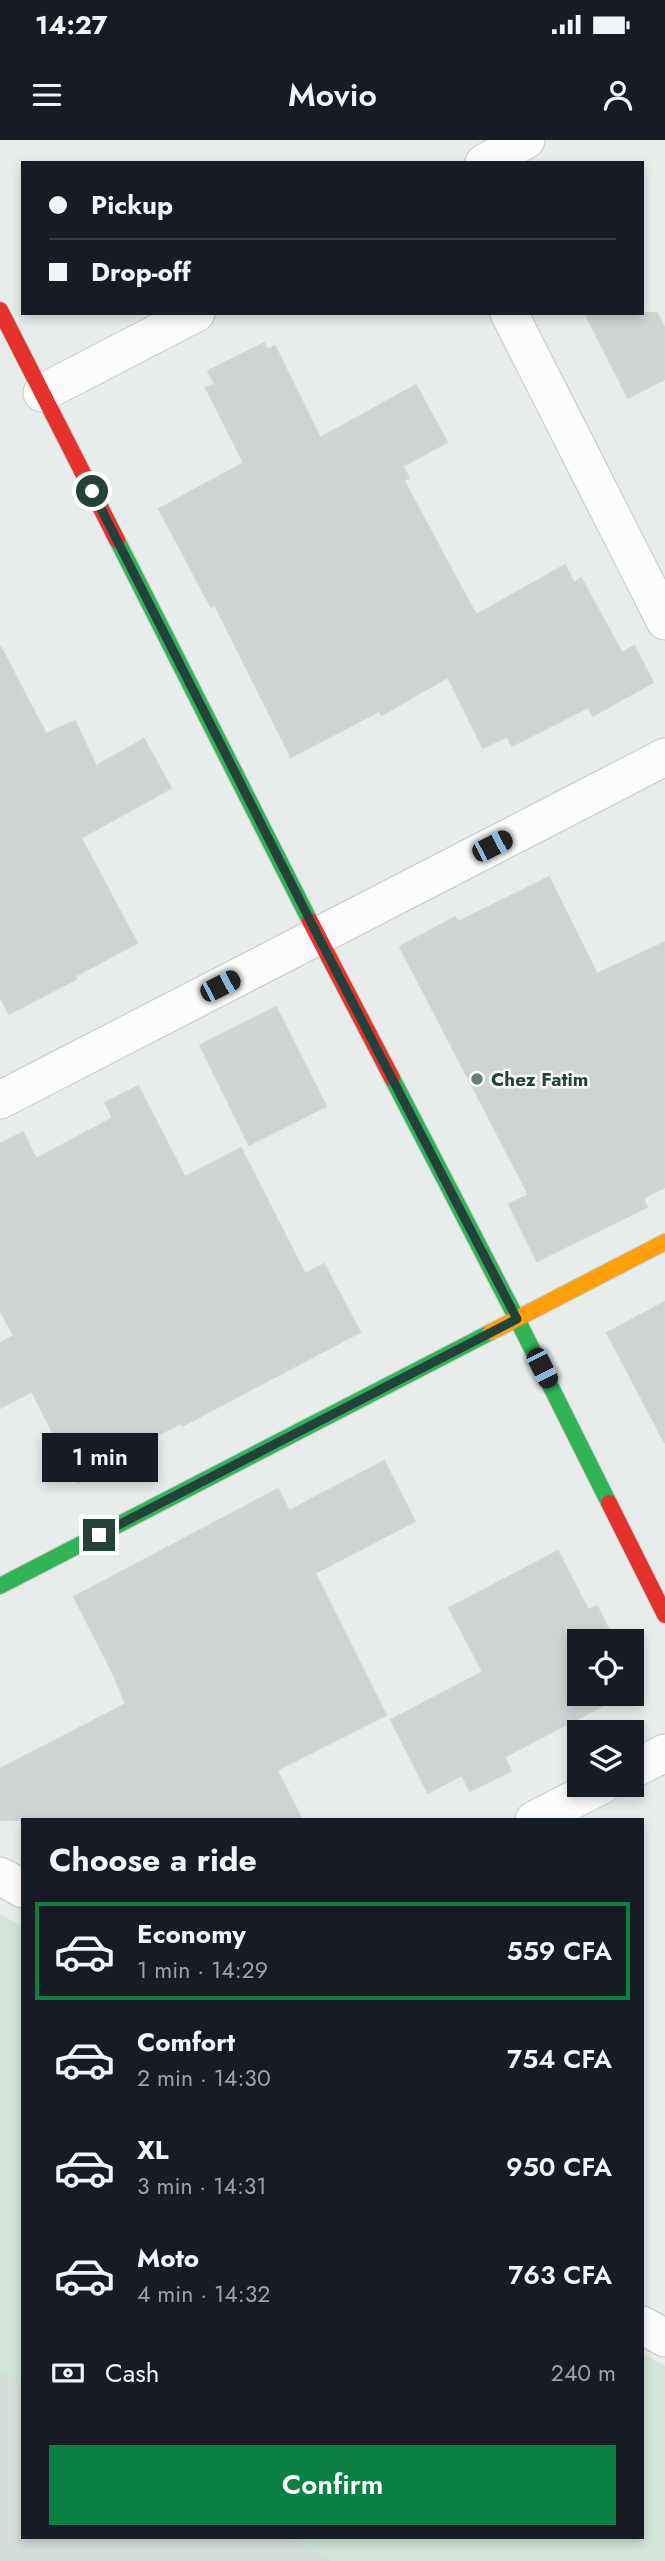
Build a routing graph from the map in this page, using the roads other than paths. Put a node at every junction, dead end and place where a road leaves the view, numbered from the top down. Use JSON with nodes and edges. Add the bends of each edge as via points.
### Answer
{"nodes":[{"id":1,"x":526,"y":140,"type":"edge"},
{"id":2,"x":488,"y":161,"type":"edge"},
{"id":3,"x":0,"y":310,"type":"edge"},
{"id":4,"x":191,"y":315,"type":"edge"},
{"id":5,"x":510,"y":315,"type":"edge"},
{"id":6,"x":42,"y":393,"type":"junction"},
{"id":7,"x":665,"y":621,"type":"edge"},
{"id":8,"x":665,"y":757,"type":"edge"},
{"id":9,"x":318,"y":936,"type":"junction"},
{"id":10,"x":0,"y":1100,"type":"edge"},
{"id":11,"x":665,"y":1242,"type":"edge"},
{"id":12,"x":517,"y":1319,"type":"junction"},
{"id":13,"x":0,"y":1586,"type":"edge"},
{"id":14,"x":665,"y":1615,"type":"edge"},
{"id":15,"x":665,"y":1753,"type":"edge"},
{"id":16,"x":644,"y":1764,"type":"edge"},
{"id":17,"x":579,"y":1797,"type":"edge"},
{"id":18,"x":538,"y":1818,"type":"edge"},
{"id":19,"x":0,"y":1876,"type":"edge"},
{"id":20,"x":21,"y":1888,"type":"edge"},
{"id":21,"x":644,"y":2326,"type":"edge"},
{"id":22,"x":665,"y":2338,"type":"edge"}],
"edges":[{"from":1,"to":2,"type":"street"},
{"from":3,"to":6,"type":"street"},
{"from":4,"to":6,"type":"street"},
{"from":5,"to":7,"type":"street"},
{"from":6,"to":9,"type":"street"},
{"from":8,"to":9,"type":"street"},
{"from":9,"to":10,"type":"street"},
{"from":9,"to":12,"type":"street"},
{"from":11,"to":12,"type":"street"},
{"from":12,"to":13,"type":"street"},
{"from":12,"to":14,"type":"street"},
{"from":15,"to":16,"type":"street"},
{"from":17,"to":18,"type":"street"},
{"from":19,"to":20,"type":"street"},
{"from":21,"to":22,"type":"street"}]}
